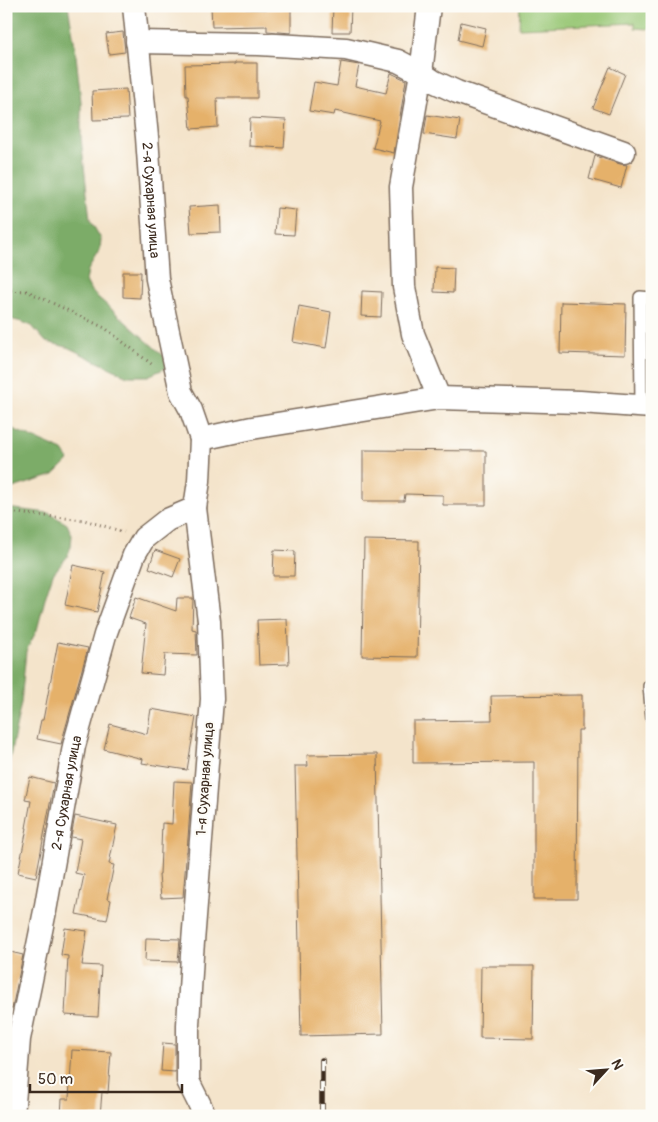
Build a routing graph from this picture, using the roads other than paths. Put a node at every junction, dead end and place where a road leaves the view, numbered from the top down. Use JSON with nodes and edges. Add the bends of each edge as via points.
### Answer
{"nodes":[{"id":1,"x":134,"y":6,"type":"edge"},
{"id":2,"x":429,"y":6,"type":"edge"},
{"id":3,"x":138,"y":42,"type":"junction"},
{"id":4,"x":421,"y":73,"type":"junction"},
{"id":5,"x":624,"y":152,"type":"dead end"},
{"id":6,"x":652,"y":298,"type":"edge"},
{"id":7,"x":439,"y":398,"type":"junction"},
{"id":8,"x":646,"y":407,"type":"edge"},
{"id":9,"x":201,"y":439,"type":"junction"},
{"id":10,"x":195,"y":508,"type":"junction"},
{"id":11,"x":649,"y":686,"type":"dead end"},
{"id":12,"x":652,"y":720,"type":"edge"},
{"id":13,"x":13,"y":1116,"type":"edge"},
{"id":14,"x":204,"y":1116,"type":"edge"}],
"edges":[{"from":1,"to":3,"type":"street","name":"2-я Сухарная улица"},
{"from":2,"to":4,"type":"street"},
{"from":3,"to":4,"type":"street","via":[[346,49],[398,61]]},
{"from":3,"to":9,"type":"street","name":"2-я Сухарная улица","via":[[157,280],[181,392]]},
{"from":4,"to":5,"type":"street","via":[[432,82],[457,92]]},
{"from":4,"to":7,"type":"street","via":[[401,187],[404,286],[413,334]]},
{"from":6,"to":8,"type":"lane","via":[[640,298]]},
{"from":7,"to":8,"type":"street"},
{"from":7,"to":9,"type":"street"},
{"from":9,"to":10,"type":"street","name":"1-я Сухарная улица"},
{"from":10,"to":13,"type":"street","name":"2-я Сухарная улица","via":[[167,520],[144,538],[134,555],[106,635],[74,746],[19,1040]]},
{"from":10,"to":14,"type":"street","name":"1-я Сухарная улица","via":[[209,620],[212,699],[192,955],[188,1082]]},
{"from":11,"to":12,"type":"lane"}]}
